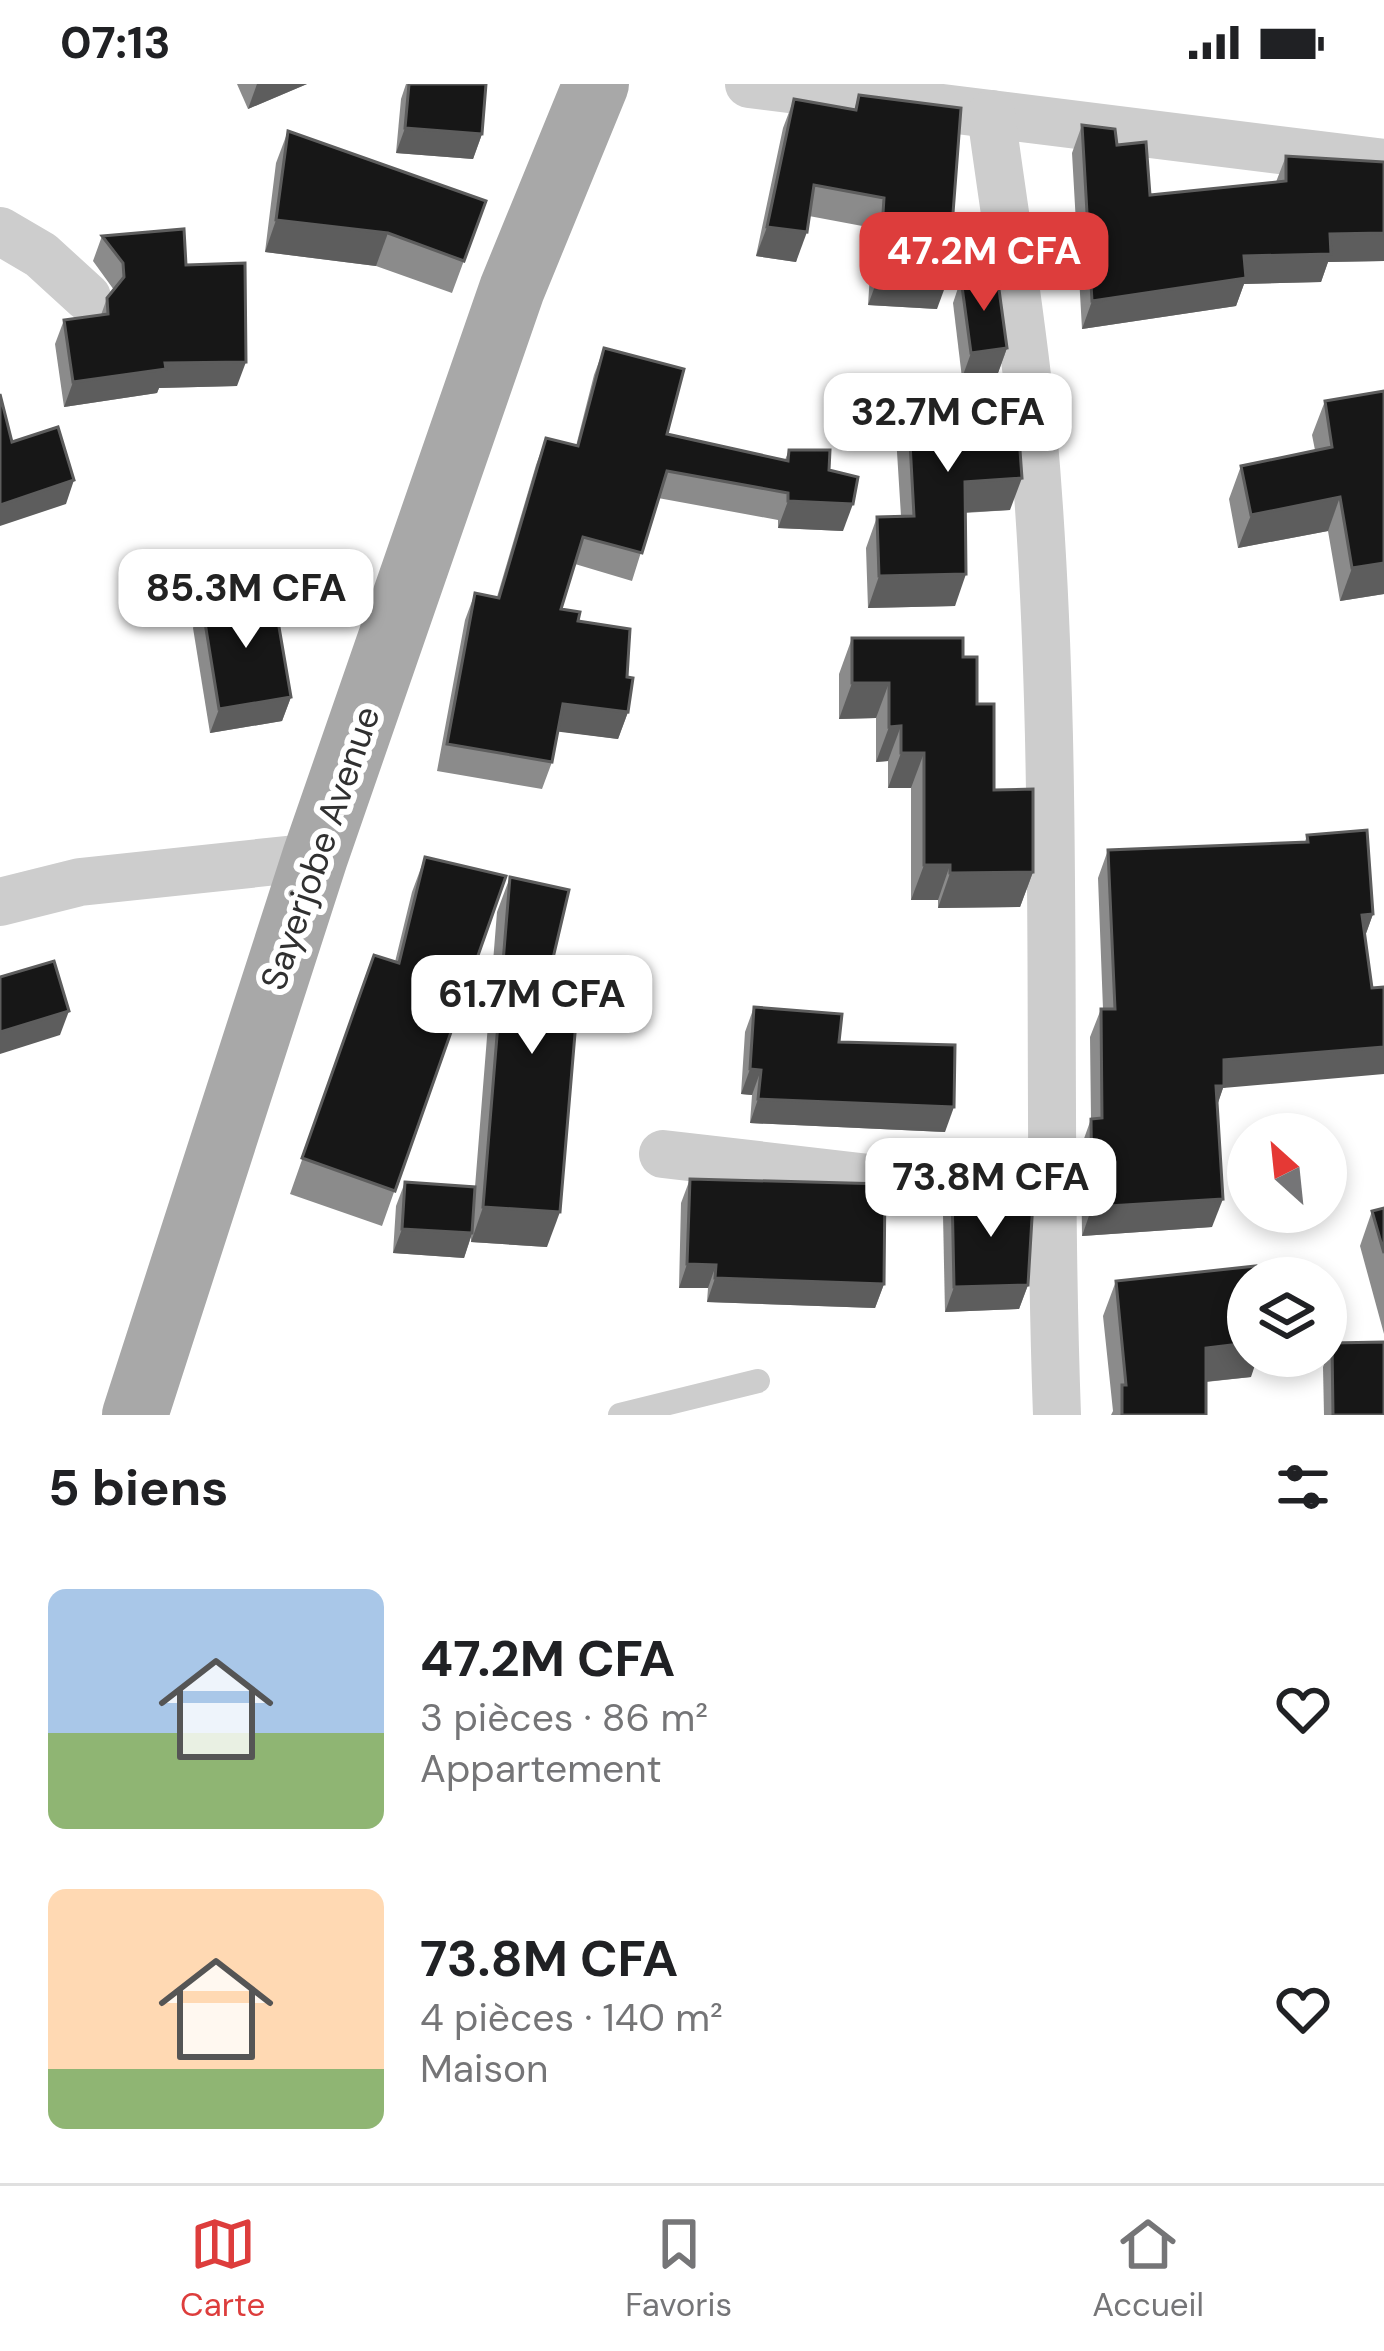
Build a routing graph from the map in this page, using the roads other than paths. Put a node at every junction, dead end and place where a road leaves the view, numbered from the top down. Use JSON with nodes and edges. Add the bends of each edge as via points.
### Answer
{"nodes":[{"id":1,"x":596,"y":84,"type":"edge"},
{"id":2,"x":749,"y":84,"type":"edge"},
{"id":3,"x":991,"y":114,"type":"junction"},
{"id":4,"x":1384,"y":163,"type":"edge"},
{"id":5,"x":0,"y":230,"type":"edge"},
{"id":6,"x":87,"y":297,"type":"dead end"},
{"id":7,"x":314,"y":857,"type":"junction"},
{"id":8,"x":0,"y":902,"type":"edge"},
{"id":9,"x":662,"y":1154,"type":"dead end"},
{"id":10,"x":1049,"y":1199,"type":"junction"},
{"id":11,"x":758,"y":1381,"type":"dead end"},
{"id":12,"x":135,"y":1415,"type":"edge"},
{"id":13,"x":620,"y":1415,"type":"edge"},
{"id":14,"x":1057,"y":1415,"type":"edge"}],
"edges":[{"from":1,"to":7,"type":"main road","name":"Sayerjobe Avenue","via":[[512,289]]},
{"from":2,"to":3,"type":"street"},
{"from":3,"to":4,"type":"street"},
{"from":3,"to":10,"type":"street","via":[[1033,431],[1049,780]]},
{"from":5,"to":6,"type":"street"},
{"from":7,"to":8,"type":"street","via":[[80,882]]},
{"from":7,"to":12,"type":"main road","name":"Sayerjobe Avenue"},
{"from":9,"to":10,"type":"street"},
{"from":10,"to":14,"type":"street"},
{"from":11,"to":13,"type":"lane"}]}
